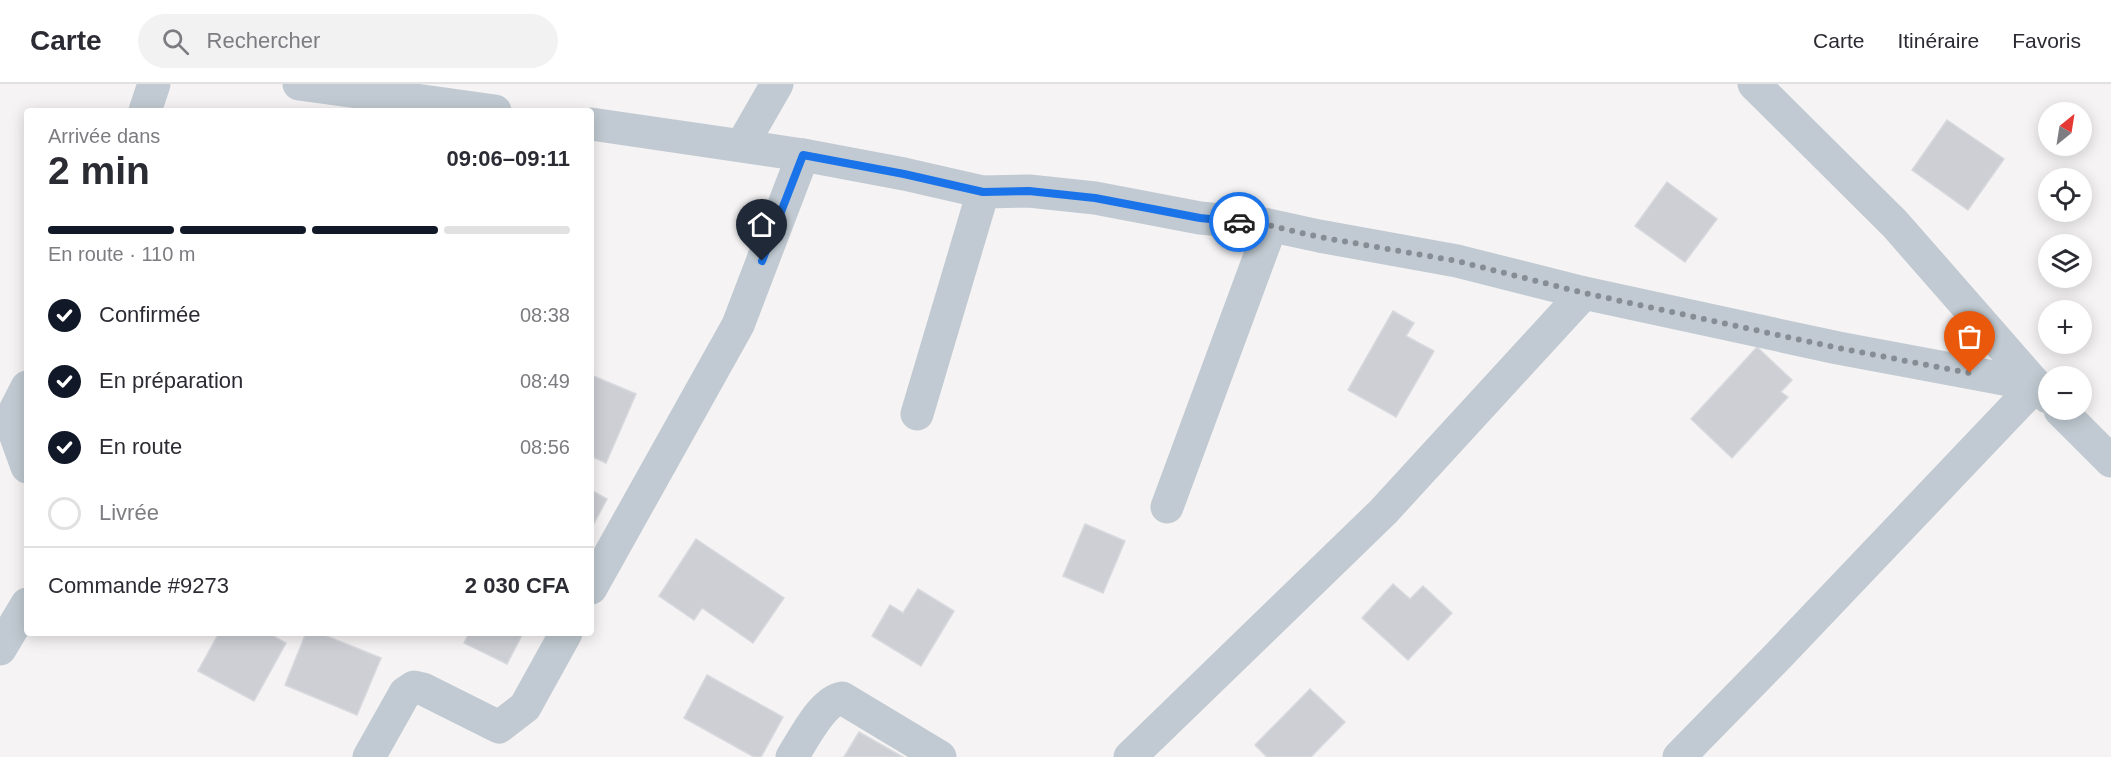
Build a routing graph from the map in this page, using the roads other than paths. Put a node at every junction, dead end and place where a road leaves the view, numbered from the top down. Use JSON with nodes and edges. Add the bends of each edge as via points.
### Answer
{"nodes":[{"id":1,"x":154,"y":84,"type":"edge"},
{"id":2,"x":299,"y":84,"type":"edge"},
{"id":3,"x":777,"y":84,"type":"edge"},
{"id":4,"x":1754,"y":84,"type":"edge"},
{"id":5,"x":399,"y":98,"type":"edge"},
{"id":6,"x":146,"y":108,"type":"edge"},
{"id":7,"x":473,"y":108,"type":"edge"},
{"id":8,"x":594,"y":124,"type":"edge"},
{"id":9,"x":742,"y":145,"type":"junction"},
{"id":10,"x":803,"y":155,"type":"junction"},
{"id":11,"x":983,"y":192,"type":"junction"},
{"id":12,"x":1271,"y":226,"type":"junction"},
{"id":13,"x":1584,"y":293,"type":"junction"},
{"id":14,"x":2038,"y":387,"type":"edge"},
{"id":15,"x":2038,"y":391,"type":"edge"},
{"id":16,"x":24,"y":393,"type":"edge"},
{"id":17,"x":2038,"y":396,"type":"edge"},
{"id":18,"x":916,"y":414,"type":"dead end"},
{"id":19,"x":2070,"y":420,"type":"edge"},
{"id":20,"x":24,"y":459,"type":"edge"},
{"id":21,"x":2111,"y":461,"type":"edge"},
{"id":22,"x":1167,"y":507,"type":"dead end"},
{"id":23,"x":594,"y":583,"type":"edge"},
{"id":24,"x":24,"y":609,"type":"edge"},
{"id":25,"x":564,"y":636,"type":"edge"},
{"id":26,"x":0,"y":649,"type":"edge"},
{"id":27,"x":369,"y":757,"type":"edge"},
{"id":28,"x":792,"y":757,"type":"edge"},
{"id":29,"x":940,"y":757,"type":"edge"},
{"id":30,"x":1130,"y":757,"type":"edge"},
{"id":31,"x":1679,"y":757,"type":"edge"}],
"edges":[{"from":1,"to":6,"type":"street"},
{"from":2,"to":5,"type":"street"},
{"from":3,"to":9,"type":"street"},
{"from":4,"to":14,"type":"street","via":[[1895,224]]},
{"from":5,"to":7,"type":"street"},
{"from":8,"to":9,"type":"street"},
{"from":9,"to":10,"type":"street"},
{"from":10,"to":11,"type":"street"},
{"from":10,"to":23,"type":"street","via":[[738,325]]},
{"from":11,"to":12,"type":"street","via":[[1029,191],[1095,198],[1200,218]]},
{"from":11,"to":18,"type":"street"},
{"from":12,"to":13,"type":"street","via":[[1457,261]]},
{"from":12,"to":22,"type":"street"},
{"from":13,"to":15,"type":"street"},
{"from":13,"to":30,"type":"street","via":[[1383,513]]},
{"from":16,"to":20,"type":"street","via":[[10,420]]},
{"from":17,"to":31,"type":"street"},
{"from":19,"to":21,"type":"street"},
{"from":24,"to":26,"type":"street"},
{"from":25,"to":27,"type":"street","via":[[525,707],[499,727],[414,687],[405,693]]},
{"from":28,"to":29,"type":"street","via":[[824,708],[834,699],[842,698]]}]}
